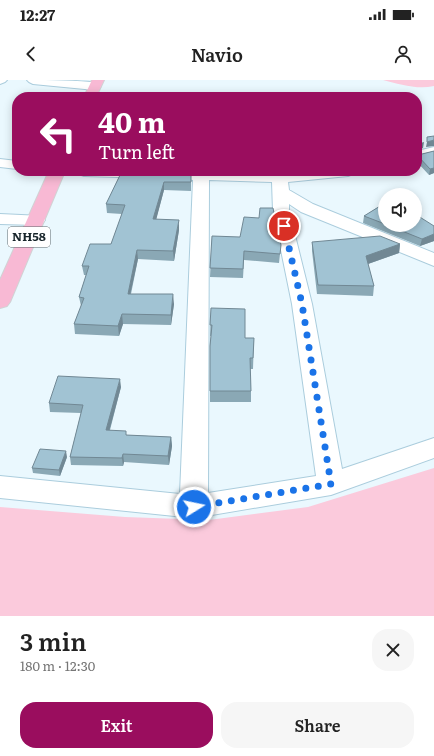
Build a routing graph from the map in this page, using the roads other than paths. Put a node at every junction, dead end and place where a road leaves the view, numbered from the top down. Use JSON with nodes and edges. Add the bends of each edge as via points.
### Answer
{"nodes":[{"id":1,"x":33,"y":80,"type":"edge"},
{"id":2,"x":94,"y":88,"type":"edge"},
{"id":3,"x":434,"y":151,"type":"edge"},
{"id":4,"x":422,"y":153,"type":"edge"},
{"id":5,"x":0,"y":163,"type":"edge"},
{"id":6,"x":12,"y":164,"type":"edge"},
{"id":7,"x":55,"y":176,"type":"edge"},
{"id":8,"x":201,"y":176,"type":"edge"},
{"id":9,"x":209,"y":176,"type":"edge"},
{"id":10,"x":324,"y":176,"type":"edge"},
{"id":11,"x":280,"y":185,"type":"junction"},
{"id":12,"x":0,"y":219,"type":"edge"},
{"id":13,"x":36,"y":220,"type":"junction"},
{"id":14,"x":434,"y":260,"type":"edge"},
{"id":15,"x":0,"y":302,"type":"edge"},
{"id":16,"x":434,"y":448,"type":"edge"},
{"id":17,"x":331,"y":484,"type":"junction"},
{"id":18,"x":0,"y":487,"type":"edge"},
{"id":19,"x":194,"y":507,"type":"junction"}],
"edges":[{"from":1,"to":2,"type":"street"},
{"from":3,"to":4,"type":"street"},
{"from":5,"to":6,"type":"street"},
{"from":7,"to":13,"type":"main road","number":"NH58"},
{"from":8,"to":19,"type":"street"},
{"from":9,"to":11,"type":"street"},
{"from":10,"to":11,"type":"street"},
{"from":11,"to":14,"type":"street","via":[[307,208]]},
{"from":11,"to":17,"type":"street","via":[[281,211],[302,304]]},
{"from":12,"to":13,"type":"street"},
{"from":13,"to":15,"type":"main road","number":"NH58"},
{"from":16,"to":17,"type":"street"},
{"from":17,"to":19,"type":"street"},
{"from":18,"to":19,"type":"street"}]}
